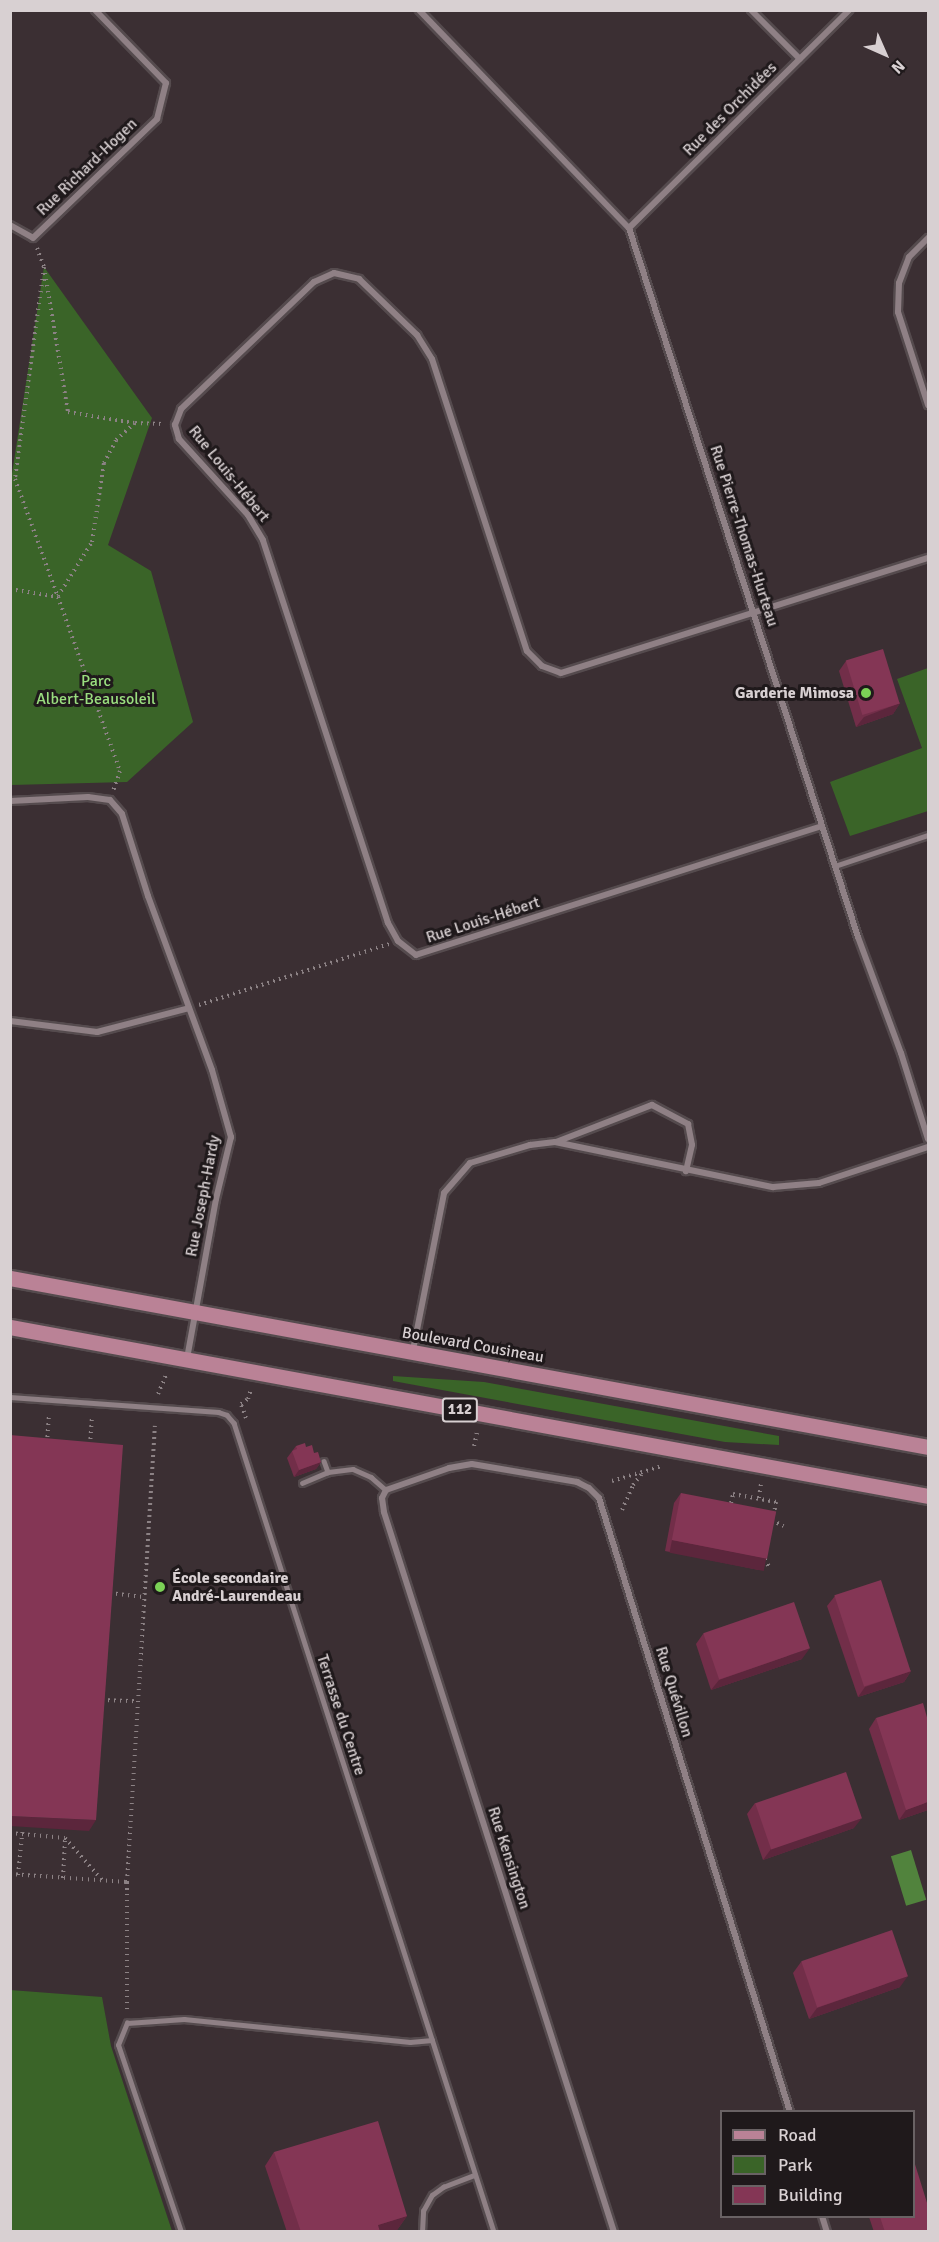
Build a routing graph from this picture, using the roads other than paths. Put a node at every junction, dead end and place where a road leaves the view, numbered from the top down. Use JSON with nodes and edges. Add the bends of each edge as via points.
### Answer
{"nodes":[{"id":1,"x":95,"y":10,"type":"edge"},
{"id":2,"x":419,"y":10,"type":"edge"},
{"id":3,"x":751,"y":10,"type":"edge"},
{"id":4,"x":849,"y":10,"type":"edge"},
{"id":5,"x":800,"y":59,"type":"junction"},
{"id":6,"x":10,"y":225,"type":"edge"},
{"id":7,"x":629,"y":228,"type":"junction"},
{"id":8,"x":928,"y":238,"type":"edge"},
{"id":9,"x":928,"y":405,"type":"edge"},
{"id":10,"x":928,"y":558,"type":"edge"},
{"id":11,"x":755,"y":612,"type":"junction"},
{"id":12,"x":10,"y":801,"type":"edge"},
{"id":13,"x":822,"y":826,"type":"junction"},
{"id":14,"x":928,"y":835,"type":"edge"},
{"id":15,"x":835,"y":866,"type":"junction"},
{"id":16,"x":189,"y":1008,"type":"junction"},
{"id":17,"x":10,"y":1021,"type":"edge"},
{"id":18,"x":928,"y":1139,"type":"edge"},
{"id":19,"x":555,"y":1142,"type":"junction"},
{"id":20,"x":928,"y":1148,"type":"edge"},
{"id":21,"x":686,"y":1171,"type":"junction"},
{"id":22,"x":10,"y":1278,"type":"edge"},
{"id":23,"x":195,"y":1312,"type":"junction"},
{"id":24,"x":10,"y":1327,"type":"edge"},
{"id":25,"x":413,"y":1353,"type":"junction"},
{"id":26,"x":187,"y":1358,"type":"junction"},
{"id":27,"x":10,"y":1397,"type":"edge"},
{"id":28,"x":928,"y":1448,"type":"edge"},
{"id":29,"x":324,"y":1461,"type":"dead end"},
{"id":30,"x":328,"y":1472,"type":"junction"},
{"id":31,"x":302,"y":1483,"type":"dead end"},
{"id":32,"x":386,"y":1491,"type":"junction"},
{"id":33,"x":928,"y":1496,"type":"edge"},
{"id":34,"x":432,"y":2040,"type":"junction"},
{"id":35,"x":789,"y":2110,"type":"edge"},
{"id":36,"x":475,"y":2175,"type":"junction"},
{"id":37,"x":181,"y":2232,"type":"edge"},
{"id":38,"x":422,"y":2232,"type":"edge"},
{"id":39,"x":494,"y":2232,"type":"edge"},
{"id":40,"x":614,"y":2232,"type":"edge"}],
"edges":[{"from":1,"to":6,"type":"street","name":"Rue Richard-Hogen","via":[[166,83],[158,119],[33,238]]},
{"from":2,"to":7,"type":"street","name":"Rue Pierre-Thomas-Hurteau"},
{"from":3,"to":5,"type":"street"},
{"from":4,"to":5,"type":"street","name":"Rue des Orchidées"},
{"from":5,"to":7,"type":"street","name":"Rue des Orchidées"},
{"from":7,"to":11,"type":"street","name":"Rue Pierre-Thomas-Hurteau"},
{"from":8,"to":9,"type":"street","via":[[909,257],[898,283],[898,312]]},
{"from":10,"to":11,"type":"street","name":"Rue Louis-Hébert"},
{"from":11,"to":13,"type":"street","name":"Rue Pierre-Thomas-Hurteau"},
{"from":11,"to":13,"type":"street","name":"Rue Louis-Hébert","via":[[561,673],[542,666],[527,651],[432,359],[417,335],[359,279],[334,273],[314,282],[181,409],[175,425],[179,439],[248,515],[263,540],[388,923],[398,941],[416,955]]},
{"from":12,"to":16,"type":"street","name":"Rue Joseph-Hardy","via":[[88,797],[110,800],[122,814]]},
{"from":13,"to":15,"type":"street","name":"Rue Pierre-Thomas-Hurteau"},
{"from":14,"to":15,"type":"lane"},
{"from":15,"to":18,"type":"street","name":"Rue Pierre-Thomas-Hurteau"},
{"from":16,"to":17,"type":"street","via":[[97,1032]]},
{"from":16,"to":23,"type":"street","name":"Rue Joseph-Hardy","via":[[231,1137]]},
{"from":19,"to":21,"type":"street"},
{"from":19,"to":21,"type":"street","via":[[652,1105],[688,1124],[692,1145]]},
{"from":19,"to":25,"type":"street","via":[[530,1145],[470,1163],[444,1192]]},
{"from":20,"to":21,"type":"street","via":[[819,1183],[773,1187]]},
{"from":22,"to":23,"type":"main road","name":"Boulevard Cousineau"},
{"from":23,"to":25,"type":"main road","name":"Boulevard Cousineau"},
{"from":23,"to":26,"type":"street","name":"Rue Joseph-Hardy"},
{"from":24,"to":26,"type":"main road","number":"112"},
{"from":25,"to":28,"type":"main road","name":"Boulevard Cousineau"},
{"from":26,"to":33,"type":"main road","number":"112"},
{"from":27,"to":34,"type":"lane","name":"Terrasse du Centre","via":[[218,1412],[234,1423]]},
{"from":29,"to":30,"type":"lane"},
{"from":30,"to":31,"type":"lane"},
{"from":30,"to":32,"type":"lane","via":[[352,1469],[366,1474]]},
{"from":32,"to":35,"type":"street","name":"Rue Quévillon","via":[[449,1468],[472,1464],[577,1482],[599,1498]]},
{"from":32,"to":40,"type":"street","name":"Rue Kensington","via":[[384,1512]]},
{"from":34,"to":36,"type":"lane","name":"Terrasse du Centre"},
{"from":34,"to":37,"type":"lane","via":[[410,2042],[184,2019],[127,2023],[118,2045]]},
{"from":36,"to":38,"type":"lane","via":[[432,2195],[423,2211]]},
{"from":36,"to":39,"type":"lane","name":"Terrasse du Centre"}]}
